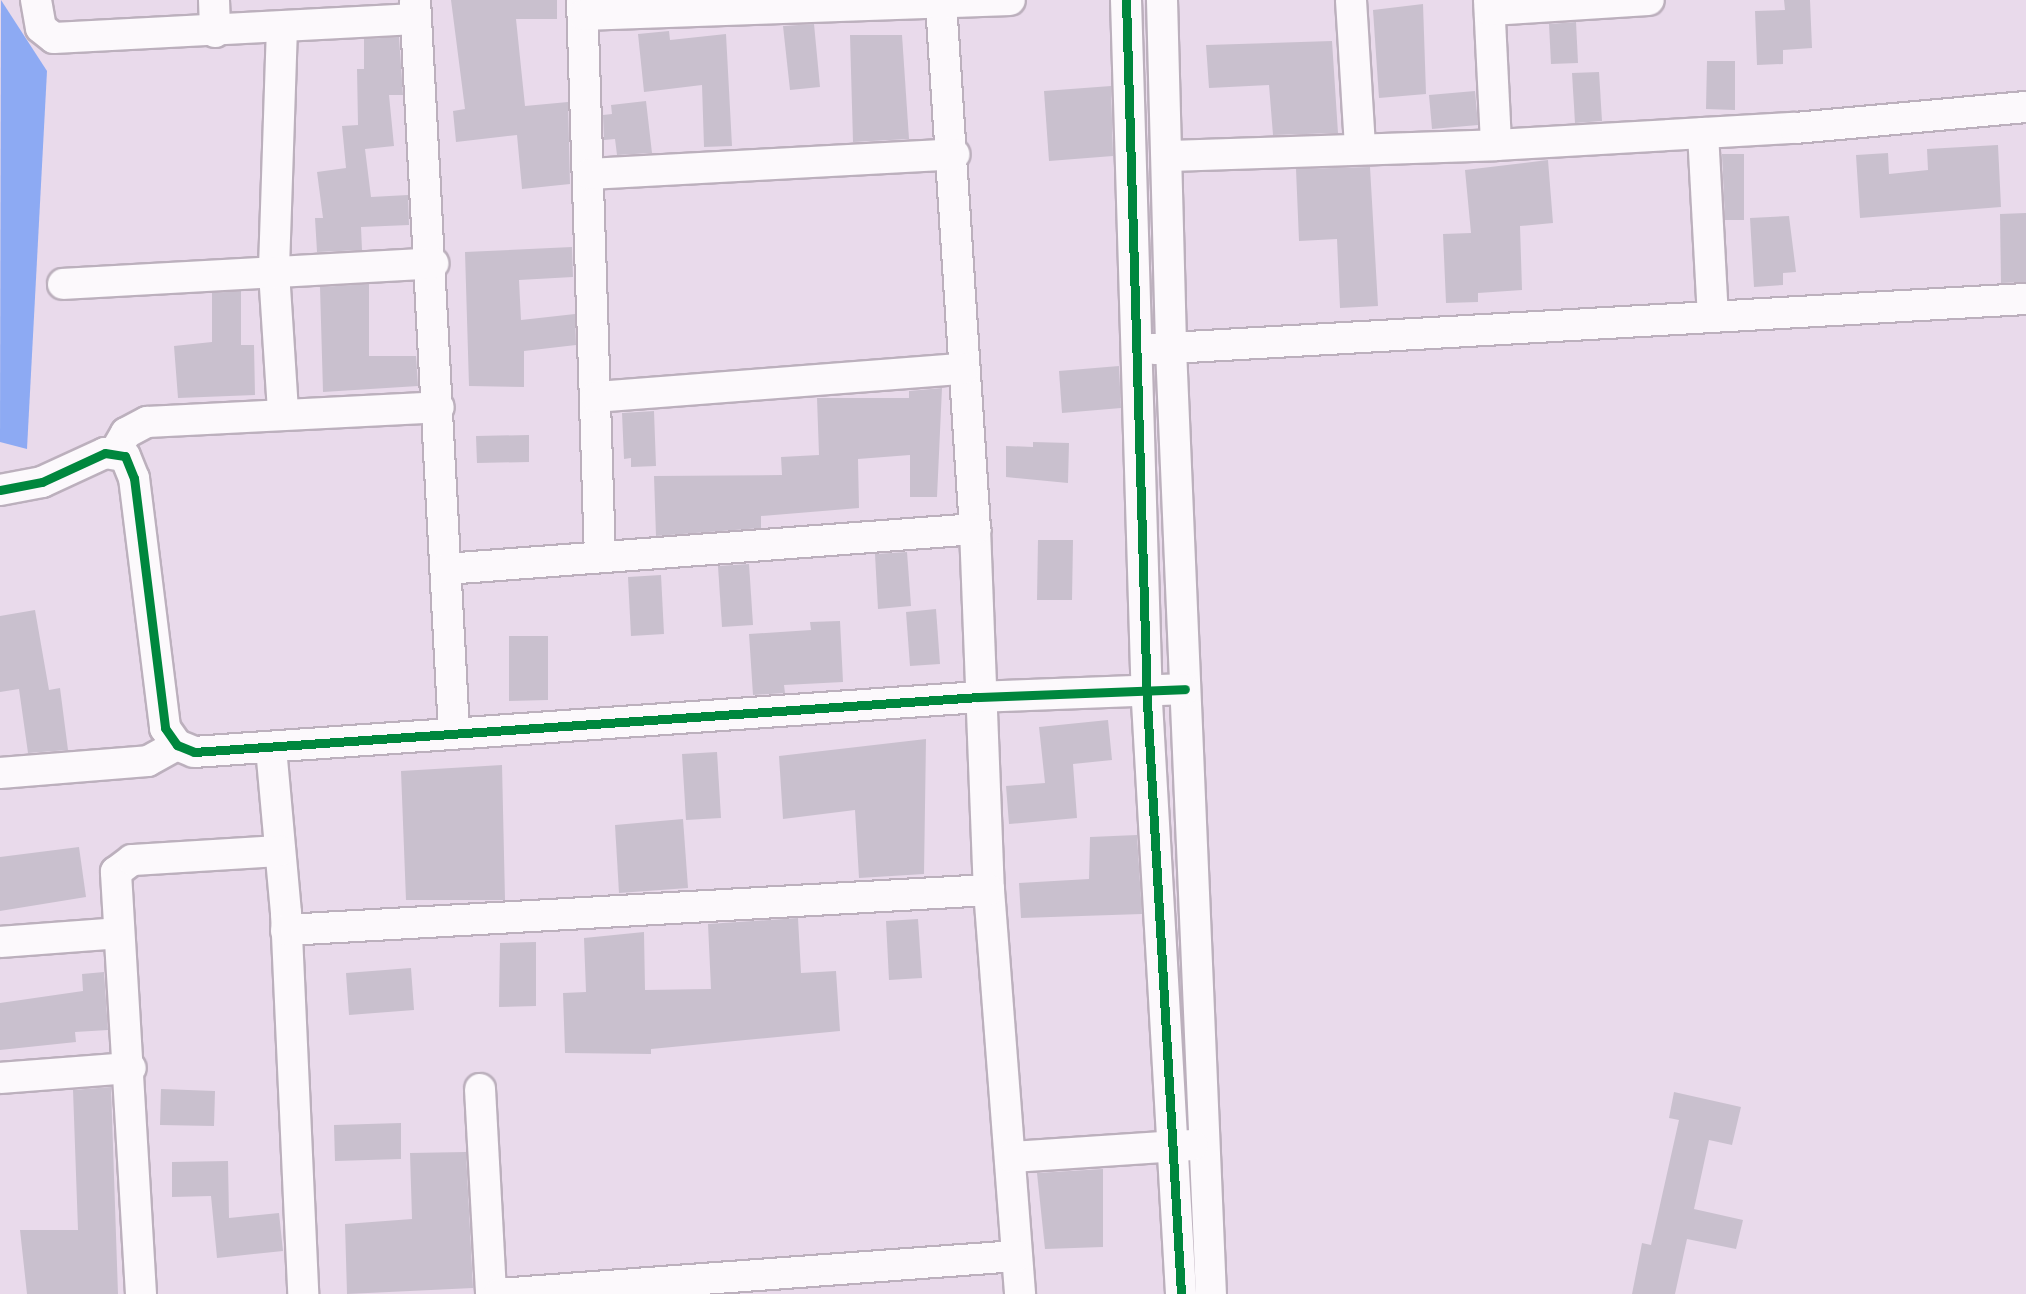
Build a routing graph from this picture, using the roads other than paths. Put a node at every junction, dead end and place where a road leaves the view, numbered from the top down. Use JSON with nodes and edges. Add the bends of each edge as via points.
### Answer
{"nodes":[{"id":1,"x":36,"y":0,"type":"edge"},
{"id":2,"x":214,"y":0,"type":"edge"},
{"id":3,"x":1010,"y":0,"type":"edge"},
{"id":4,"x":1126,"y":0,"type":"edge"},
{"id":5,"x":1162,"y":0,"type":"edge"},
{"id":6,"x":1351,"y":0,"type":"edge"},
{"id":7,"x":1649,"y":0,"type":"edge"},
{"id":8,"x":941,"y":3,"type":"junction"},
{"id":9,"x":1490,"y":5,"type":"edge"},
{"id":10,"x":582,"y":8,"type":"edge"},
{"id":11,"x":415,"y":10,"type":"edge"},
{"id":12,"x":282,"y":27,"type":"junction"},
{"id":13,"x":215,"y":32,"type":"junction"},
{"id":14,"x":2026,"y":107,"type":"edge"},
{"id":15,"x":1703,"y":133,"type":"junction"},
{"id":16,"x":1496,"y":145,"type":"junction"},
{"id":17,"x":1360,"y":149,"type":"junction"},
{"id":18,"x":954,"y":154,"type":"junction"},
{"id":19,"x":1170,"y":156,"type":"junction"},
{"id":20,"x":590,"y":174,"type":"junction"},
{"id":21,"x":433,"y":263,"type":"junction"},
{"id":22,"x":274,"y":272,"type":"junction"},
{"id":23,"x":63,"y":284,"type":"dead end"},
{"id":24,"x":2026,"y":299,"type":"edge"},
{"id":25,"x":1713,"y":317,"type":"junction"},
{"id":26,"x":1171,"y":349,"type":"junction"},
{"id":27,"x":1139,"y":350,"type":"junction"},
{"id":28,"x":964,"y":369,"type":"junction"},
{"id":29,"x":596,"y":397,"type":"junction"},
{"id":30,"x":439,"y":407,"type":"junction"},
{"id":31,"x":283,"y":413,"type":"junction"},
{"id":32,"x":115,"y":452,"type":"junction"},
{"id":33,"x":0,"y":490,"type":"edge"},
{"id":34,"x":975,"y":529,"type":"junction"},
{"id":35,"x":600,"y":557,"type":"junction"},
{"id":36,"x":446,"y":569,"type":"junction"},
{"id":37,"x":1147,"y":689,"type":"junction"},
{"id":38,"x":1185,"y":689,"type":"junction"},
{"id":39,"x":978,"y":697,"type":"junction"},
{"id":40,"x":454,"y":731,"type":"junction"},
{"id":41,"x":177,"y":745,"type":"junction"},
{"id":42,"x":271,"y":748,"type":"junction"},
{"id":43,"x":0,"y":773,"type":"edge"},
{"id":44,"x":281,"y":851,"type":"junction"},
{"id":45,"x":989,"y":890,"type":"junction"},
{"id":46,"x":286,"y":930,"type":"junction"},
{"id":47,"x":119,"y":933,"type":"junction"},
{"id":48,"x":0,"y":942,"type":"edge"},
{"id":49,"x":131,"y":1068,"type":"junction"},
{"id":50,"x":0,"y":1078,"type":"edge"},
{"id":51,"x":480,"y":1089,"type":"dead end"},
{"id":52,"x":1206,"y":1144,"type":"junction"},
{"id":53,"x":1173,"y":1146,"type":"junction"},
{"id":54,"x":1012,"y":1157,"type":"junction"},
{"id":55,"x":1017,"y":1256,"type":"junction"},
{"id":56,"x":141,"y":1294,"type":"edge"},
{"id":57,"x":303,"y":1294,"type":"edge"},
{"id":58,"x":491,"y":1294,"type":"edge"},
{"id":59,"x":499,"y":1294,"type":"edge"},
{"id":60,"x":1020,"y":1294,"type":"edge"},
{"id":61,"x":1181,"y":1294,"type":"edge"},
{"id":62,"x":1211,"y":1294,"type":"edge"}],
"edges":[{"from":1,"to":13,"type":"street","via":[[41,28],[54,38]]},
{"from":2,"to":13,"type":"street"},
{"from":3,"to":8,"type":"street"},
{"from":4,"to":27,"type":"street"},
{"from":5,"to":19,"type":"street"},
{"from":6,"to":17,"type":"street"},
{"from":7,"to":9,"type":"street"},
{"from":8,"to":10,"type":"street"},
{"from":8,"to":18,"type":"street"},
{"from":9,"to":16,"type":"street"},
{"from":10,"to":20,"type":"street"},
{"from":11,"to":12,"type":"street"},
{"from":11,"to":21,"type":"street"},
{"from":12,"to":13,"type":"street"},
{"from":12,"to":22,"type":"street"},
{"from":14,"to":15,"type":"street"},
{"from":15,"to":16,"type":"street"},
{"from":15,"to":25,"type":"street"},
{"from":16,"to":17,"type":"street"},
{"from":17,"to":19,"type":"street"},
{"from":18,"to":20,"type":"street"},
{"from":18,"to":28,"type":"street"},
{"from":19,"to":26,"type":"street"},
{"from":20,"to":29,"type":"street"},
{"from":21,"to":22,"type":"street"},
{"from":21,"to":30,"type":"street"},
{"from":22,"to":23,"type":"street"},
{"from":22,"to":31,"type":"street"},
{"from":24,"to":25,"type":"street"},
{"from":25,"to":26,"type":"street"},
{"from":26,"to":27,"type":"street"},
{"from":26,"to":38,"type":"street"},
{"from":27,"to":37,"type":"street"},
{"from":28,"to":29,"type":"street"},
{"from":28,"to":34,"type":"street"},
{"from":29,"to":35,"type":"street"},
{"from":30,"to":31,"type":"street"},
{"from":30,"to":36,"type":"street"},
{"from":31,"to":32,"type":"street","via":[[146,422],[126,433]]},
{"from":32,"to":33,"type":"street","via":[[41,482]]},
{"from":32,"to":41,"type":"street","via":[[125,456],[134,478],[157,690],[165,729]]},
{"from":34,"to":35,"type":"street"},
{"from":34,"to":39,"type":"street"},
{"from":35,"to":36,"type":"street"},
{"from":36,"to":40,"type":"street"},
{"from":37,"to":38,"type":"street"},
{"from":37,"to":39,"type":"street"},
{"from":37,"to":53,"type":"street"},
{"from":38,"to":52,"type":"street"},
{"from":39,"to":40,"type":"street"},
{"from":39,"to":45,"type":"street"},
{"from":40,"to":42,"type":"street"},
{"from":41,"to":42,"type":"street","via":[[217,753]]},
{"from":41,"to":43,"type":"street","via":[[148,761]]},
{"from":42,"to":44,"type":"street"},
{"from":44,"to":46,"type":"street"},
{"from":44,"to":47,"type":"street","via":[[122,864],[114,880]]},
{"from":45,"to":46,"type":"street"},
{"from":45,"to":54,"type":"street"},
{"from":46,"to":57,"type":"street"},
{"from":47,"to":48,"type":"street"},
{"from":47,"to":49,"type":"street"},
{"from":49,"to":50,"type":"street"},
{"from":49,"to":56,"type":"street"},
{"from":51,"to":58,"type":"street"},
{"from":52,"to":53,"type":"street"},
{"from":52,"to":62,"type":"street"},
{"from":53,"to":54,"type":"street"},
{"from":53,"to":61,"type":"street"},
{"from":54,"to":55,"type":"street"},
{"from":55,"to":59,"type":"street"},
{"from":55,"to":60,"type":"street"}]}
